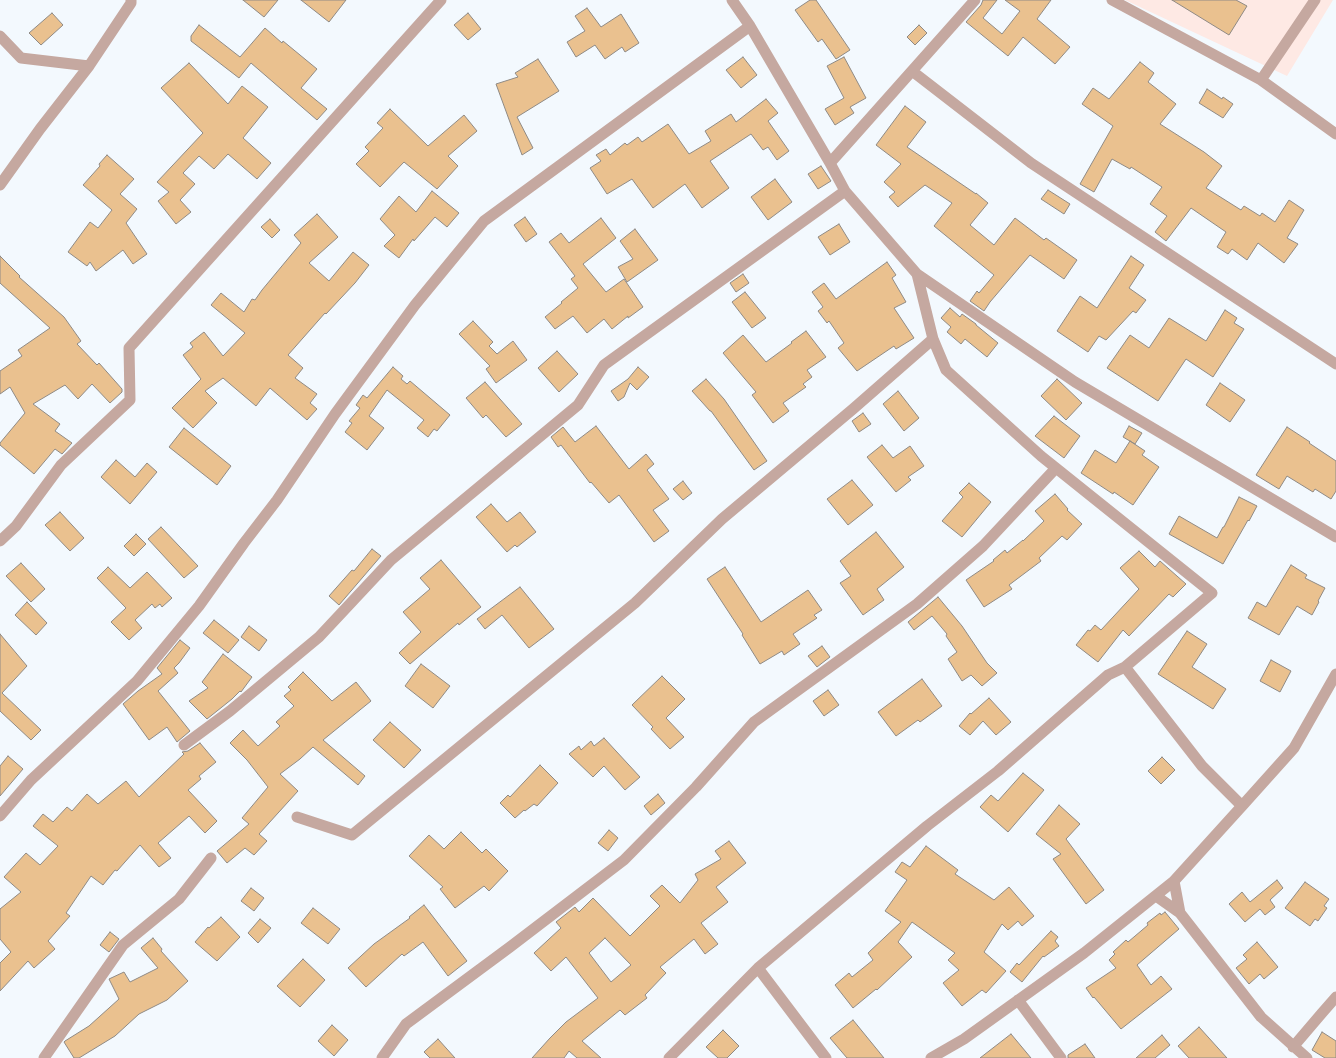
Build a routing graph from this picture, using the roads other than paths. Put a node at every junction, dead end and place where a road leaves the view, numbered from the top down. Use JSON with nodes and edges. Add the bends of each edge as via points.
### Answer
{"nodes":[{"id":1,"x":131,"y":0,"type":"edge"},
{"id":2,"x":441,"y":0,"type":"edge"},
{"id":3,"x":732,"y":0,"type":"edge"},
{"id":4,"x":975,"y":0,"type":"edge"},
{"id":5,"x":1315,"y":0,"type":"edge"},
{"id":6,"x":1114,"y":1,"type":"edge"},
{"id":7,"x":750,"y":26,"type":"junction"},
{"id":8,"x":0,"y":36,"type":"edge"},
{"id":9,"x":89,"y":66,"type":"junction"},
{"id":10,"x":912,"y":71,"type":"junction"},
{"id":11,"x":1261,"y":80,"type":"junction"},
{"id":12,"x":1336,"y":134,"type":"edge"},
{"id":13,"x":830,"y":163,"type":"junction"},
{"id":14,"x":0,"y":186,"type":"edge"},
{"id":15,"x":845,"y":191,"type":"junction"},
{"id":16,"x":917,"y":274,"type":"junction"},
{"id":17,"x":932,"y":339,"type":"junction"},
{"id":18,"x":1336,"y":364,"type":"edge"},
{"id":19,"x":1056,"y":468,"type":"junction"},
{"id":20,"x":1336,"y":537,"type":"edge"},
{"id":21,"x":0,"y":542,"type":"edge"},
{"id":22,"x":1125,"y":667,"type":"junction"},
{"id":23,"x":1336,"y":674,"type":"edge"},
{"id":24,"x":184,"y":745,"type":"dead end"},
{"id":25,"x":1242,"y":806,"type":"junction"},
{"id":26,"x":0,"y":816,"type":"edge"},
{"id":27,"x":297,"y":817,"type":"dead end"},
{"id":28,"x":211,"y":858,"type":"dead end"},
{"id":29,"x":1174,"y":881,"type":"junction"},
{"id":30,"x":1156,"y":896,"type":"junction"},
{"id":31,"x":1180,"y":913,"type":"junction"},
{"id":32,"x":758,"y":968,"type":"junction"},
{"id":33,"x":1336,"y":997,"type":"edge"},
{"id":34,"x":1018,"y":1000,"type":"junction"},
{"id":35,"x":1294,"y":1047,"type":"junction"},
{"id":36,"x":44,"y":1058,"type":"edge"},
{"id":37,"x":382,"y":1058,"type":"edge"},
{"id":38,"x":670,"y":1058,"type":"edge"},
{"id":39,"x":826,"y":1058,"type":"edge"},
{"id":40,"x":931,"y":1058,"type":"edge"},
{"id":41,"x":1061,"y":1058,"type":"edge"},
{"id":42,"x":1307,"y":1058,"type":"edge"}],
"edges":[{"from":1,"to":9,"type":"street"},
{"from":2,"to":21,"type":"street","via":[[129,348],[130,400],[61,465],[16,526]]},
{"from":3,"to":7,"type":"street"},
{"from":4,"to":10,"type":"street"},
{"from":5,"to":11,"type":"street"},
{"from":6,"to":11,"type":"street"},
{"from":7,"to":13,"type":"street"},
{"from":7,"to":26,"type":"street","via":[[484,221],[415,305],[199,606],[137,681],[31,780]]},
{"from":8,"to":9,"type":"street","via":[[22,58]]},
{"from":9,"to":14,"type":"street"},
{"from":10,"to":13,"type":"street"},
{"from":10,"to":18,"type":"street","via":[[1032,163]]},
{"from":11,"to":12,"type":"street"},
{"from":13,"to":15,"type":"street"},
{"from":15,"to":16,"type":"street"},
{"from":15,"to":24,"type":"street","via":[[604,365],[578,405],[391,560],[319,637]]},
{"from":16,"to":17,"type":"street"},
{"from":16,"to":20,"type":"street","via":[[1075,382]]},
{"from":17,"to":19,"type":"street","via":[[946,370]]},
{"from":17,"to":27,"type":"street","via":[[722,519],[635,603],[352,835]]},
{"from":19,"to":22,"type":"street","via":[[1212,593]]},
{"from":19,"to":37,"type":"street","via":[[983,546],[918,604],[754,722],[624,860],[406,1024]]},
{"from":22,"to":25,"type":"street","via":[[1202,766]]},
{"from":22,"to":32,"type":"street","via":[[1108,675],[998,771],[927,826]]},
{"from":23,"to":25,"type":"street","via":[[1294,748]]},
{"from":25,"to":29,"type":"street"},
{"from":28,"to":36,"type":"street","via":[[179,900],[124,945]]},
{"from":29,"to":30,"type":"street"},
{"from":29,"to":31,"type":"street"},
{"from":30,"to":31,"type":"street"},
{"from":30,"to":34,"type":"street"},
{"from":31,"to":35,"type":"street","via":[[1261,1017]]},
{"from":32,"to":38,"type":"street"},
{"from":32,"to":39,"type":"street"},
{"from":33,"to":35,"type":"street"},
{"from":34,"to":40,"type":"street"},
{"from":34,"to":41,"type":"street"},
{"from":35,"to":42,"type":"street"}]}
